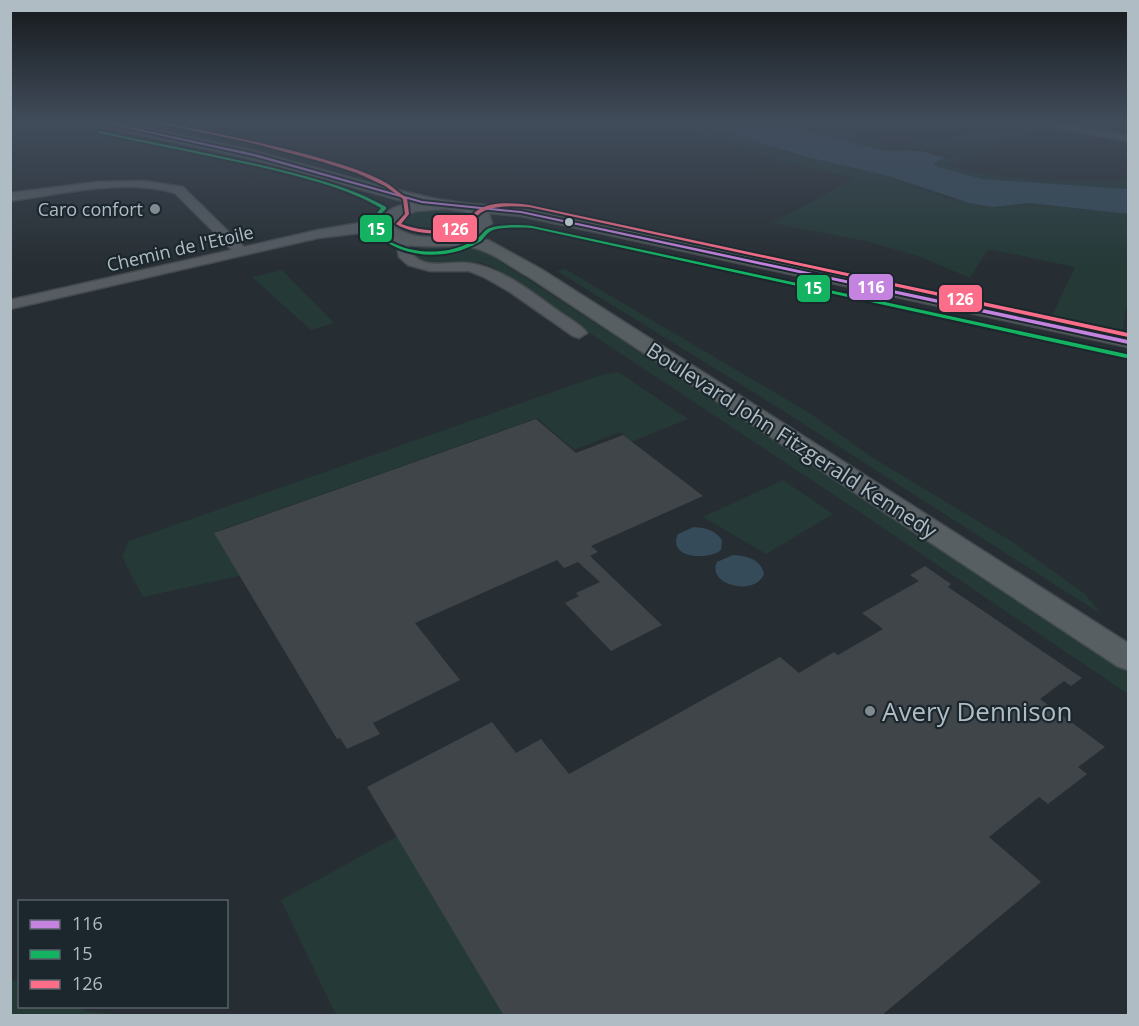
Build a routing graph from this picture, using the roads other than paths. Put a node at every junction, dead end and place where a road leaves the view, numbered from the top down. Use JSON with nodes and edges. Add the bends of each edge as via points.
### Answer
{"nodes":[{"id":1,"x":306,"y":170,"type":"edge"},
{"id":2,"x":372,"y":189,"type":"junction"},
{"id":3,"x":10,"y":197,"type":"edge"},
{"id":4,"x":435,"y":204,"type":"junction"},
{"id":5,"x":398,"y":211,"type":"junction"},
{"id":6,"x":478,"y":219,"type":"junction"},
{"id":7,"x":389,"y":230,"type":"junction"},
{"id":8,"x":441,"y":240,"type":"junction"},
{"id":9,"x":243,"y":253,"type":"junction"},
{"id":10,"x":405,"y":253,"type":"junction"},
{"id":11,"x":10,"y":305,"type":"edge"},
{"id":12,"x":579,"y":333,"type":"dead end"},
{"id":13,"x":1128,"y":344,"type":"edge"},
{"id":14,"x":1128,"y":642,"type":"edge"},
{"id":15,"x":1128,"y":658,"type":"edge"}],
"edges":[{"from":1,"to":2,"type":"main road"},
{"from":2,"to":4,"type":"main road"},
{"from":2,"to":5,"type":"main road","via":[[393,201]]},
{"from":3,"to":9,"type":"street","via":[[132,184],[172,187]]},
{"from":4,"to":5,"type":"main road"},
{"from":4,"to":6,"type":"main road"},
{"from":5,"to":7,"type":"main road","via":[[388,217]]},
{"from":6,"to":8,"type":"main road","via":[[471,233]]},
{"from":6,"to":13,"type":"street","via":[[534,217]]},
{"from":6,"to":14,"type":"main road","name":"Boulevard John Fitzgerald Kennedy","via":[[487,235]]},
{"from":7,"to":8,"type":"main road","name":"Boulevard John Fitzgerald Kennedy"},
{"from":7,"to":9,"type":"street","name":"Chemin de l'Etoile","via":[[318,234]]},
{"from":7,"to":10,"type":"street","via":[[404,245]]},
{"from":8,"to":10,"type":"street"},
{"from":8,"to":15,"type":"main road","name":"Boulevard John Fitzgerald Kennedy","via":[[482,244],[536,273]]},
{"from":9,"to":11,"type":"street","name":"Chemin de l'Etoile"},
{"from":10,"to":12,"type":"street","via":[[416,264],[470,267],[488,273]]}]}
